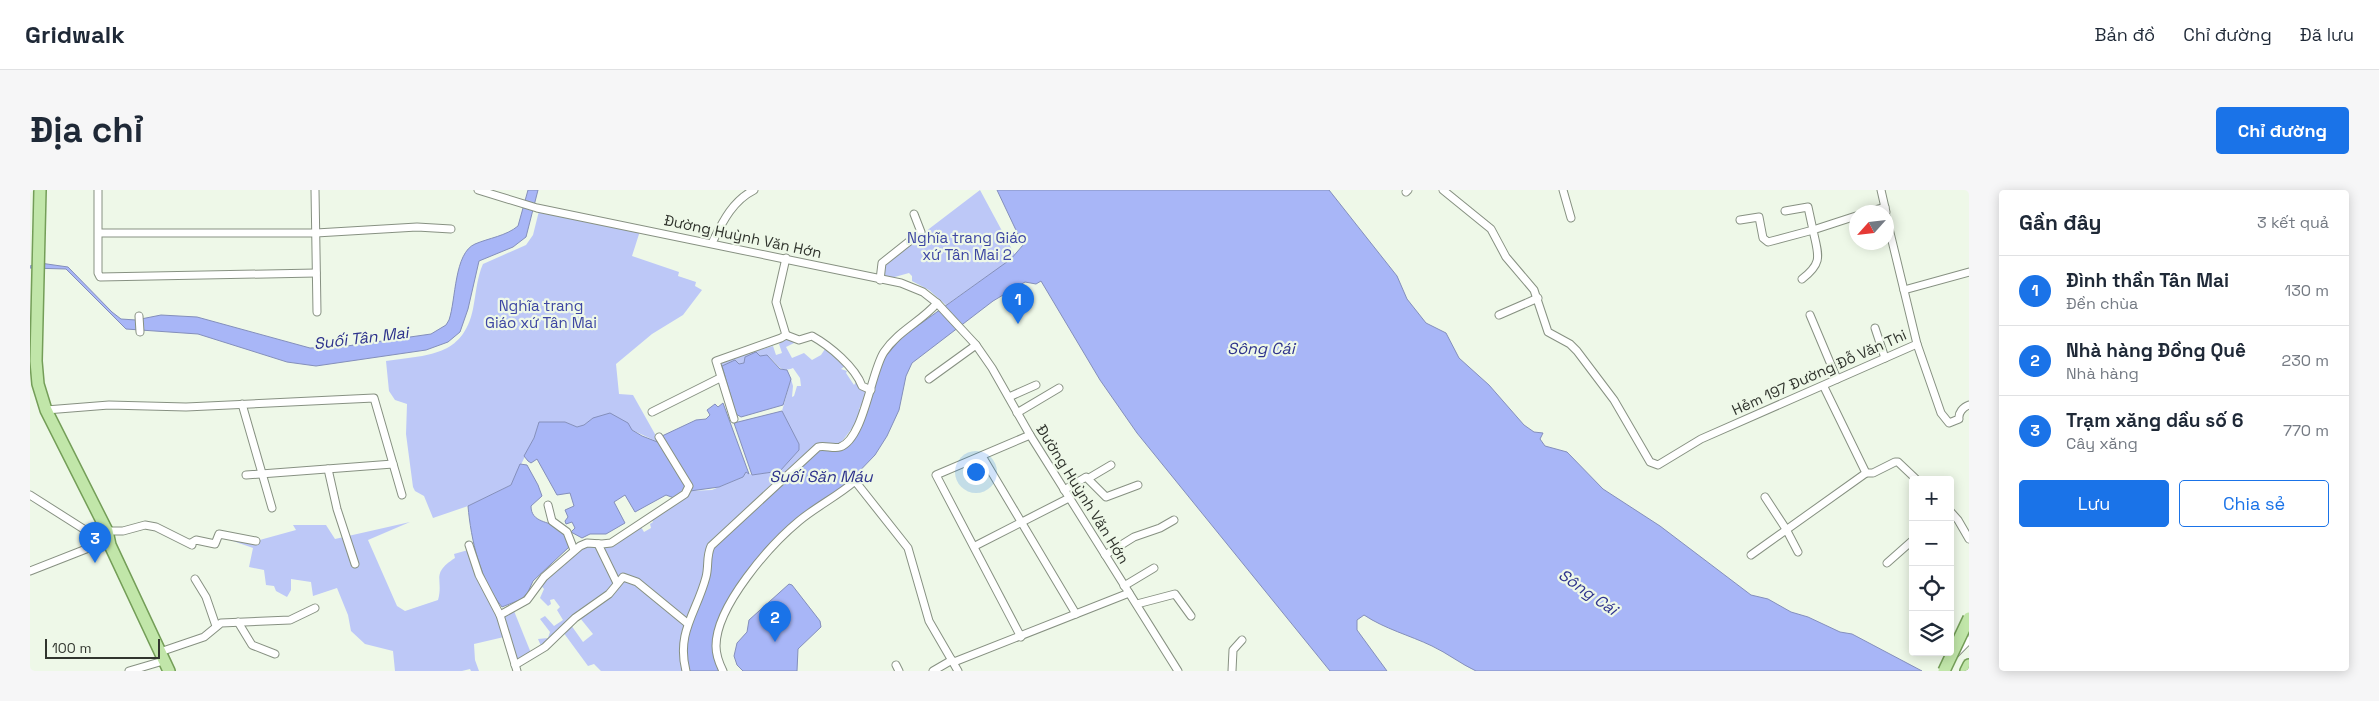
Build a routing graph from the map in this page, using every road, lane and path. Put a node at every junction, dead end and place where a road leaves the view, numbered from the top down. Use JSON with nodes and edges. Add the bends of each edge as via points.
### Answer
{"nodes":[{"id":1,"x":40,"y":190,"type":"edge"},
{"id":2,"x":98,"y":190,"type":"edge"},
{"id":3,"x":315,"y":190,"type":"edge"},
{"id":4,"x":478,"y":190,"type":"edge"},
{"id":5,"x":1443,"y":190,"type":"edge"},
{"id":6,"x":1564,"y":190,"type":"edge"},
{"id":7,"x":1881,"y":190,"type":"edge"},
{"id":8,"x":750,"y":191,"type":"edge"},
{"id":9,"x":1884,"y":205,"type":"edge"},
{"id":10,"x":1785,"y":211,"type":"dead end"},
{"id":11,"x":914,"y":214,"type":"dead end"},
{"id":12,"x":1571,"y":218,"type":"dead end"},
{"id":13,"x":1849,"y":218,"type":"edge"},
{"id":14,"x":1740,"y":220,"type":"dead end"},
{"id":15,"x":451,"y":229,"type":"dead end"},
{"id":16,"x":1813,"y":230,"type":"junction"},
{"id":17,"x":99,"y":233,"type":"junction"},
{"id":18,"x":316,"y":233,"type":"junction"},
{"id":19,"x":712,"y":243,"type":"junction"},
{"id":20,"x":1894,"y":247,"type":"edge"},
{"id":21,"x":786,"y":258,"type":"junction"},
{"id":22,"x":1969,"y":272,"type":"edge"},
{"id":23,"x":316,"y":273,"type":"junction"},
{"id":24,"x":880,"y":280,"type":"junction"},
{"id":25,"x":1802,"y":280,"type":"dead end"},
{"id":26,"x":1904,"y":290,"type":"junction"},
{"id":27,"x":1538,"y":298,"type":"junction"},
{"id":28,"x":937,"y":302,"type":"junction"},
{"id":29,"x":317,"y":312,"type":"dead end"},
{"id":30,"x":1499,"y":315,"type":"dead end"},
{"id":31,"x":1810,"y":315,"type":"dead end"},
{"id":32,"x":139,"y":316,"type":"dead end"},
{"id":33,"x":1875,"y":328,"type":"dead end"},
{"id":34,"x":140,"y":332,"type":"dead end"},
{"id":35,"x":786,"y":334,"type":"junction"},
{"id":36,"x":1918,"y":344,"type":"junction"},
{"id":37,"x":976,"y":345,"type":"junction"},
{"id":38,"x":1885,"y":358,"type":"junction"},
{"id":39,"x":720,"y":378,"type":"junction"},
{"id":40,"x":929,"y":379,"type":"dead end"},
{"id":41,"x":1837,"y":379,"type":"junction"},
{"id":42,"x":1036,"y":385,"type":"dead end"},
{"id":43,"x":34,"y":386,"type":"edge"},
{"id":44,"x":1824,"y":387,"type":"junction"},
{"id":45,"x":1059,"y":388,"type":"dead end"},
{"id":46,"x":871,"y":390,"type":"junction"},
{"id":47,"x":1009,"y":397,"type":"junction"},
{"id":48,"x":242,"y":404,"type":"junction"},
{"id":49,"x":1969,"y":405,"type":"edge"},
{"id":50,"x":46,"y":410,"type":"junction"},
{"id":51,"x":652,"y":412,"type":"dead end"},
{"id":52,"x":1017,"y":413,"type":"junction"},
{"id":53,"x":734,"y":419,"type":"dead end"},
{"id":54,"x":1030,"y":435,"type":"junction"},
{"id":55,"x":660,"y":437,"type":"dead end"},
{"id":56,"x":982,"y":456,"type":"junction"},
{"id":57,"x":393,"y":464,"type":"junction"},
{"id":58,"x":1112,"y":465,"type":"dead end"},
{"id":59,"x":328,"y":469,"type":"junction"},
{"id":60,"x":262,"y":474,"type":"junction"},
{"id":61,"x":1866,"y":474,"type":"junction"},
{"id":62,"x":246,"y":475,"type":"dead end"},
{"id":63,"x":1913,"y":476,"type":"edge"},
{"id":64,"x":1089,"y":478,"type":"junction"},
{"id":65,"x":1138,"y":485,"type":"dead end"},
{"id":66,"x":1064,"y":490,"type":"junction"},
{"id":67,"x":30,"y":495,"type":"edge"},
{"id":68,"x":402,"y":495,"type":"dead end"},
{"id":69,"x":1765,"y":497,"type":"dead end"},
{"id":70,"x":1069,"y":498,"type":"junction"},
{"id":71,"x":548,"y":505,"type":"dead end"},
{"id":72,"x":272,"y":508,"type":"dead end"},
{"id":73,"x":1954,"y":516,"type":"edge"},
{"id":74,"x":1174,"y":520,"type":"dead end"},
{"id":75,"x":1021,"y":522,"type":"junction"},
{"id":76,"x":1786,"y":529,"type":"junction"},
{"id":77,"x":106,"y":536,"type":"junction"},
{"id":78,"x":1969,"y":539,"type":"edge"},
{"id":79,"x":256,"y":541,"type":"dead end"},
{"id":80,"x":598,"y":544,"type":"junction"},
{"id":81,"x":1909,"y":544,"type":"edge"},
{"id":82,"x":469,"y":546,"type":"dead end"},
{"id":83,"x":975,"y":546,"type":"junction"},
{"id":84,"x":574,"y":550,"type":"junction"},
{"id":85,"x":1798,"y":552,"type":"dead end"},
{"id":86,"x":1105,"y":555,"type":"junction"},
{"id":87,"x":1751,"y":555,"type":"dead end"},
{"id":88,"x":1887,"y":563,"type":"dead end"},
{"id":89,"x":354,"y":564,"type":"dead end"},
{"id":90,"x":1154,"y":568,"type":"dead end"},
{"id":91,"x":30,"y":571,"type":"edge"},
{"id":92,"x":196,"y":579,"type":"dead end"},
{"id":93,"x":617,"y":583,"type":"junction"},
{"id":94,"x":1124,"y":586,"type":"junction"},
{"id":95,"x":1129,"y":593,"type":"junction"},
{"id":96,"x":1137,"y":604,"type":"junction"},
{"id":97,"x":315,"y":608,"type":"dead end"},
{"id":98,"x":1076,"y":614,"type":"junction"},
{"id":99,"x":500,"y":615,"type":"junction"},
{"id":100,"x":1191,"y":616,"type":"dead end"},
{"id":101,"x":1969,"y":618,"type":"edge"},
{"id":102,"x":238,"y":622,"type":"junction"},
{"id":103,"x":687,"y":623,"type":"junction"},
{"id":104,"x":216,"y":626,"type":"junction"},
{"id":105,"x":1021,"y":636,"type":"junction"},
{"id":106,"x":1242,"y":640,"type":"dead end"},
{"id":107,"x":1969,"y":640,"type":"edge"},
{"id":108,"x":275,"y":654,"type":"dead end"},
{"id":109,"x":164,"y":661,"type":"edge"},
{"id":110,"x":953,"y":661,"type":"junction"},
{"id":111,"x":1969,"y":665,"type":"edge"},
{"id":112,"x":516,"y":668,"type":"edge"},
{"id":113,"x":1945,"y":668,"type":"edge"},
{"id":114,"x":129,"y":671,"type":"edge"},
{"id":115,"x":686,"y":671,"type":"edge"},
{"id":116,"x":723,"y":671,"type":"edge"},
{"id":117,"x":933,"y":671,"type":"edge"},
{"id":118,"x":958,"y":671,"type":"edge"},
{"id":119,"x":1178,"y":671,"type":"edge"},
{"id":120,"x":1232,"y":671,"type":"edge"},
{"id":121,"x":1966,"y":671,"type":"edge"}],
"edges":[{"from":1,"to":43,"type":"main road"},
{"from":2,"to":17,"type":"street"},
{"from":3,"to":18,"type":"street"},
{"from":4,"to":19,"type":"street","name":"Đường Huỳnh Văn Hớn","via":[[537,208]]},
{"from":5,"to":27,"type":"street","via":[[1486,224],[1506,257]]},
{"from":6,"to":12,"type":"street"},
{"from":7,"to":9,"type":"street","name":"Hẻm 197 Đường Đỗ Văn Thi"},
{"from":8,"to":19,"type":"street","via":[[725,217]]},
{"from":10,"to":16,"type":"street","via":[[1808,207]]},
{"from":11,"to":24,"type":"street","via":[[921,232],[882,263]]},
{"from":13,"to":16,"type":"street"},
{"from":14,"to":16,"type":"street","via":[[1759,217],[1763,238],[1768,242]]},
{"from":15,"to":18,"type":"street","via":[[417,227]]},
{"from":16,"to":25,"type":"street","via":[[1819,260]]},
{"from":17,"to":18,"type":"street"},
{"from":17,"to":23,"type":"street","via":[[100,277]]},
{"from":18,"to":23,"type":"street"},
{"from":19,"to":21,"type":"street","name":"Đường Huỳnh Văn Hớn"},
{"from":20,"to":26,"type":"street","name":"Hẻm 197 Đường Đỗ Văn Thi"},
{"from":21,"to":24,"type":"street","name":"Đường Huỳnh Văn Hớn"},
{"from":21,"to":35,"type":"street","via":[[776,302]]},
{"from":22,"to":26,"type":"street"},
{"from":23,"to":29,"type":"street"},
{"from":24,"to":28,"type":"street","name":"Đường Huỳnh Văn Hớn","via":[[916,288]]},
{"from":26,"to":36,"type":"street","name":"Hẻm 197 Đường Đỗ Văn Thi"},
{"from":27,"to":30,"type":"street"},
{"from":27,"to":44,"type":"street","name":"Hẻm 197 Đường Đỗ Văn Thi","via":[[1548,332],[1570,344],[1583,358],[1614,400],[1654,465],[1721,430]]},
{"from":28,"to":37,"type":"street","name":"Đường Huỳnh Văn Hớn"},
{"from":28,"to":46,"type":"street","via":[[884,352]]},
{"from":31,"to":41,"type":"street"},
{"from":32,"to":34,"type":"street"},
{"from":33,"to":38,"type":"street"},
{"from":35,"to":39,"type":"street","via":[[718,360]]},
{"from":35,"to":46,"type":"street","via":[[799,340],[812,336],[820,340],[854,371],[863,387]]},
{"from":36,"to":38,"type":"street","name":"Hẻm 197 Đường Đỗ Văn Thi"},
{"from":36,"to":49,"type":"street","via":[[1946,420],[1955,422],[1964,406]]},
{"from":37,"to":40,"type":"street"},
{"from":37,"to":47,"type":"street","name":"Đường Huỳnh Văn Hớn"},
{"from":38,"to":41,"type":"street","name":"Hẻm 197 Đường Đỗ Văn Thi"},
{"from":39,"to":51,"type":"street"},
{"from":39,"to":53,"type":"street"},
{"from":41,"to":44,"type":"street","name":"Hẻm 197 Đường Đỗ Văn Thi"},
{"from":42,"to":47,"type":"street"},
{"from":43,"to":50,"type":"main road"},
{"from":44,"to":61,"type":"street"},
{"from":45,"to":52,"type":"street"},
{"from":46,"to":103,"type":"street","via":[[858,425],[846,443],[841,447],[818,447],[711,546],[705,580]]},
{"from":47,"to":52,"type":"street","name":"Đường Huỳnh Văn Hớn"},
{"from":48,"to":50,"type":"street","via":[[186,407],[109,405]]},
{"from":48,"to":57,"type":"street","via":[[374,398]]},
{"from":48,"to":60,"type":"street"},
{"from":50,"to":77,"type":"main road"},
{"from":52,"to":54,"type":"street","name":"Đường Huỳnh Văn Hớn"},
{"from":54,"to":56,"type":"street"},
{"from":54,"to":66,"type":"street","name":"Đường Huỳnh Văn Hớn"},
{"from":55,"to":80,"type":"street","via":[[688,486],[686,493],[617,540]]},
{"from":56,"to":75,"type":"street"},
{"from":56,"to":83,"type":"street","via":[[936,475]]},
{"from":57,"to":59,"type":"street"},
{"from":57,"to":68,"type":"street"},
{"from":58,"to":64,"type":"street"},
{"from":59,"to":60,"type":"street"},
{"from":59,"to":89,"type":"street"},
{"from":60,"to":62,"type":"street"},
{"from":60,"to":72,"type":"street"},
{"from":61,"to":63,"type":"street","via":[[1898,462]]},
{"from":61,"to":76,"type":"street"},
{"from":64,"to":65,"type":"street","via":[[1106,497]]},
{"from":64,"to":66,"type":"street","via":[[1083,478]]},
{"from":66,"to":70,"type":"street","name":"Đường Huỳnh Văn Hớn"},
{"from":67,"to":77,"type":"street"},
{"from":69,"to":76,"type":"street"},
{"from":70,"to":75,"type":"street"},
{"from":70,"to":86,"type":"street","name":"Đường Huỳnh Văn Hớn"},
{"from":71,"to":84,"type":"street","via":[[552,521],[567,532]]},
{"from":73,"to":78,"type":"street"},
{"from":74,"to":86,"type":"street","via":[[1134,537]]},
{"from":75,"to":83,"type":"street"},
{"from":75,"to":98,"type":"street"},
{"from":76,"to":85,"type":"street"},
{"from":76,"to":87,"type":"street"},
{"from":77,"to":79,"type":"street","via":[[145,525],[192,545],[196,540],[215,544],[219,534]]},
{"from":77,"to":91,"type":"street"},
{"from":77,"to":109,"type":"main road"},
{"from":80,"to":84,"type":"street","via":[[583,544]]},
{"from":80,"to":93,"type":"street"},
{"from":81,"to":88,"type":"street"},
{"from":82,"to":99,"type":"street","via":[[479,575]]},
{"from":83,"to":105,"type":"street"},
{"from":84,"to":99,"type":"street","via":[[544,577],[527,600]]},
{"from":86,"to":94,"type":"street","name":"Đường Huỳnh Văn Hớn"},
{"from":90,"to":94,"type":"street"},
{"from":92,"to":104,"type":"street"},
{"from":93,"to":103,"type":"street","via":[[623,576],[632,578]]},
{"from":93,"to":112,"type":"street","via":[[609,594],[571,621],[545,647]]},
{"from":94,"to":95,"type":"street","name":"Đường Huỳnh Văn Hớn"},
{"from":95,"to":96,"type":"street","name":"Đường Huỳnh Văn Hớn"},
{"from":95,"to":98,"type":"street"},
{"from":96,"to":100,"type":"street","via":[[1175,594]]},
{"from":96,"to":119,"type":"street","name":"Đường Huỳnh Văn Hớn"},
{"from":97,"to":102,"type":"street","via":[[290,620]]},
{"from":98,"to":105,"type":"street"},
{"from":99,"to":112,"type":"street"},
{"from":101,"to":113,"type":"main road","bridge":true},
{"from":102,"to":104,"type":"street"},
{"from":102,"to":108,"type":"street","via":[[252,645]]},
{"from":103,"to":115,"type":"street","via":[[683,653]]},
{"from":104,"to":109,"type":"street"},
{"from":105,"to":110,"type":"street"},
{"from":106,"to":120,"type":"street","via":[[1233,650]]},
{"from":107,"to":113,"type":"street"},
{"from":109,"to":114,"type":"street"},
{"from":110,"to":116,"type":"street","via":[[934,634],[908,548],[855,481],[783,535],[750,573],[732,600],[718,634],[717,656]]},
{"from":110,"to":117,"type":"street"},
{"from":110,"to":118,"type":"street"},
{"from":111,"to":121,"type":"main road"}]}
